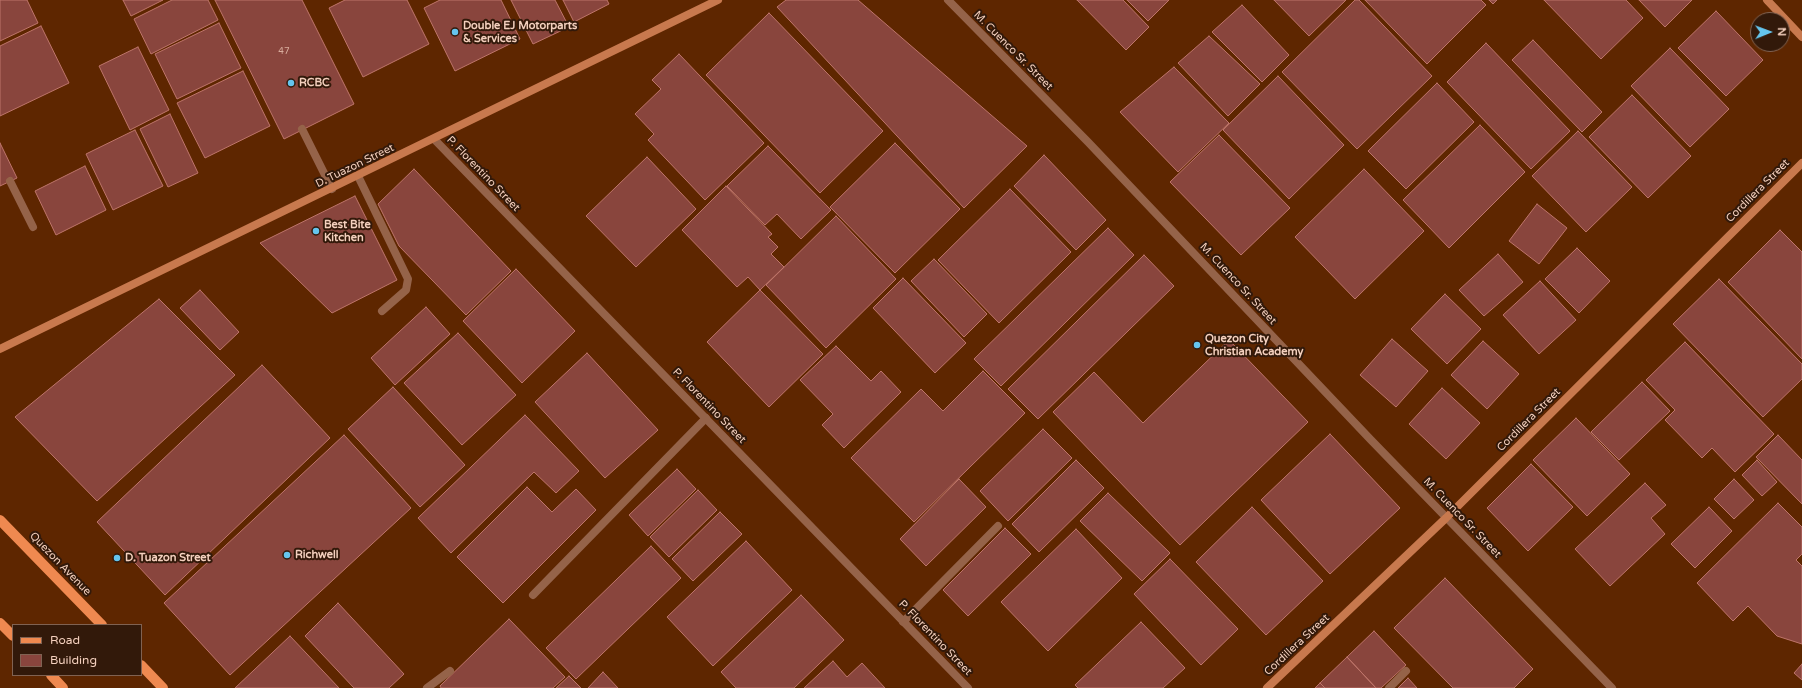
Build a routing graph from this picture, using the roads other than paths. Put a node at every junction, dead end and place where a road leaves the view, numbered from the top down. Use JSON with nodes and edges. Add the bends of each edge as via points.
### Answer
{"nodes":[{"id":1,"x":718,"y":0,"type":"edge"},
{"id":2,"x":948,"y":0,"type":"edge"},
{"id":3,"x":1766,"y":0,"type":"edge"},
{"id":4,"x":1802,"y":37,"type":"edge"},
{"id":5,"x":302,"y":129,"type":"dead end"},
{"id":6,"x":434,"y":139,"type":"junction"},
{"id":7,"x":1802,"y":163,"type":"edge"},
{"id":8,"x":358,"y":176,"type":"junction"},
{"id":9,"x":10,"y":182,"type":"dead end"},
{"id":10,"x":332,"y":189,"type":"junction"},
{"id":11,"x":33,"y":227,"type":"dead end"},
{"id":12,"x":382,"y":311,"type":"dead end"},
{"id":13,"x":0,"y":349,"type":"edge"},
{"id":14,"x":706,"y":418,"type":"junction"},
{"id":15,"x":1446,"y":518,"type":"junction"},
{"id":16,"x":0,"y":520,"type":"edge"},
{"id":17,"x":998,"y":526,"type":"dead end"},
{"id":18,"x":533,"y":595,"type":"dead end"},
{"id":19,"x":903,"y":622,"type":"junction"},
{"id":20,"x":0,"y":623,"type":"edge"},
{"id":21,"x":101,"y":624,"type":"edge"},
{"id":22,"x":12,"y":635,"type":"edge"},
{"id":23,"x":142,"y":666,"type":"edge"},
{"id":24,"x":450,"y":671,"type":"dead end"},
{"id":25,"x":1406,"y":671,"type":"dead end"},
{"id":26,"x":52,"y":676,"type":"edge"},
{"id":27,"x":63,"y":688,"type":"edge"},
{"id":28,"x":163,"y":688,"type":"edge"},
{"id":29,"x":427,"y":688,"type":"edge"},
{"id":30,"x":968,"y":688,"type":"edge"},
{"id":31,"x":1267,"y":688,"type":"edge"},
{"id":32,"x":1388,"y":688,"type":"edge"},
{"id":33,"x":1612,"y":688,"type":"edge"}],
"edges":[{"from":1,"to":6,"type":"street","name":"D. Tuazon Street"},
{"from":2,"to":15,"type":"street","name":"M. Cuenco Sr. Street","via":[[1088,142]]},
{"from":3,"to":4,"type":"street"},
{"from":5,"to":10,"type":"street"},
{"from":6,"to":8,"type":"street","name":"D. Tuazon Street"},
{"from":6,"to":14,"type":"street","name":"P. Florentino Street"},
{"from":7,"to":15,"type":"street","name":"Cordillera Street"},
{"from":8,"to":10,"type":"street","name":"D. Tuazon Street"},
{"from":8,"to":12,"type":"street","via":[[408,279],[406,290]]},
{"from":9,"to":11,"type":"street"},
{"from":10,"to":13,"type":"street","name":"D. Tuazon Street"},
{"from":14,"to":18,"type":"street"},
{"from":14,"to":19,"type":"street","name":"P. Florentino Street"},
{"from":15,"to":31,"type":"street","name":"Cordillera Street"},
{"from":15,"to":33,"type":"street","name":"M. Cuenco Sr. Street"},
{"from":16,"to":21,"type":"main road","name":"Quezon Avenue"},
{"from":17,"to":19,"type":"street"},
{"from":19,"to":30,"type":"street","name":"P. Florentino Street"},
{"from":20,"to":22,"type":"main road"},
{"from":23,"to":28,"type":"main road"},
{"from":24,"to":29,"type":"street"},
{"from":25,"to":32,"type":"street"},
{"from":26,"to":27,"type":"main road"}]}
